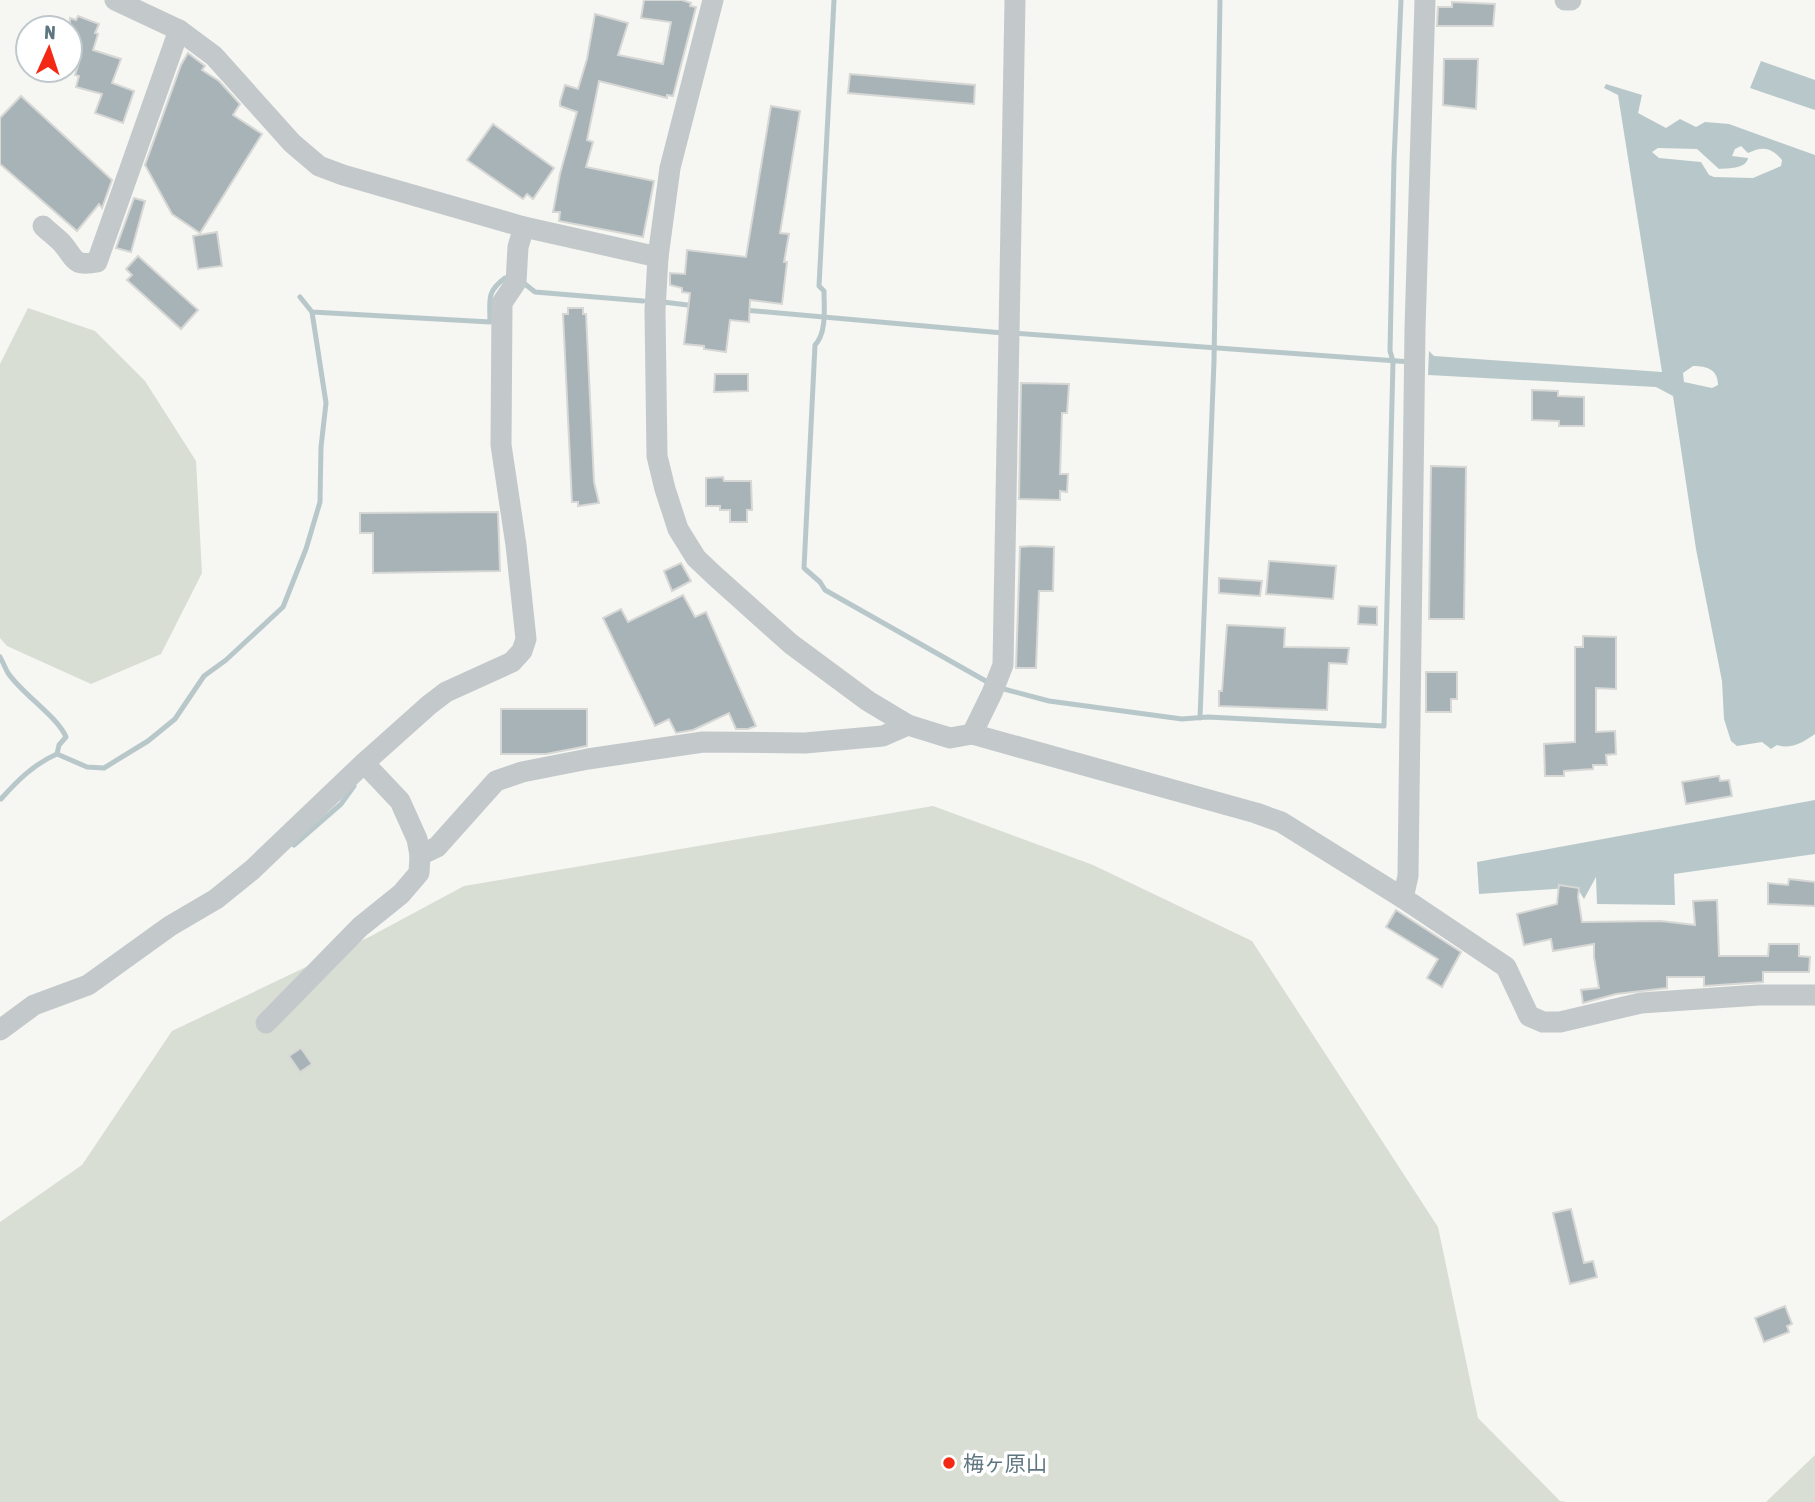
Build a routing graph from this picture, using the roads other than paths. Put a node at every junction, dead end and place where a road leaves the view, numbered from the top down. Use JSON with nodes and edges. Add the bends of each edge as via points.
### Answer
{"nodes":[{"id":1,"x":115,"y":0,"type":"edge"},
{"id":2,"x":713,"y":0,"type":"edge"},
{"id":3,"x":1015,"y":0,"type":"edge"},
{"id":4,"x":1425,"y":0,"type":"edge"},
{"id":5,"x":1565,"y":0,"type":"edge"},
{"id":6,"x":1571,"y":0,"type":"edge"},
{"id":7,"x":141,"y":5,"type":"edge"},
{"id":8,"x":179,"y":30,"type":"junction"},
{"id":9,"x":43,"y":226,"type":"dead end"},
{"id":10,"x":524,"y":227,"type":"junction"},
{"id":11,"x":658,"y":257,"type":"junction"},
{"id":12,"x":908,"y":724,"type":"junction"},
{"id":13,"x":972,"y":734,"type":"junction"},
{"id":14,"x":364,"y":763,"type":"junction"},
{"id":15,"x":420,"y":855,"type":"junction"},
{"id":16,"x":1403,"y":898,"type":"junction"},
{"id":17,"x":1815,"y":995,"type":"edge"},
{"id":18,"x":266,"y":1023,"type":"dead end"},
{"id":19,"x":0,"y":1030,"type":"edge"}],
"edges":[{"from":1,"to":7,"type":"street"},
{"from":2,"to":11,"type":"street","via":[[670,168]]},
{"from":3,"to":13,"type":"street","via":[[1003,664]]},
{"from":4,"to":16,"type":"street","via":[[1415,329],[1408,876]]},
{"from":5,"to":6,"type":"street"},
{"from":7,"to":8,"type":"street"},
{"from":8,"to":9,"type":"street","via":[[97,262],[83,265],[74,260]]},
{"from":8,"to":10,"type":"street","via":[[214,56],[292,144],[319,166]]},
{"from":10,"to":11,"type":"street"},
{"from":10,"to":14,"type":"street","via":[[516,282],[502,303],[500,445],[526,639],[512,662],[446,692]]},
{"from":11,"to":12,"type":"street","via":[[657,456],[678,529],[696,558],[791,644],[868,701]]},
{"from":12,"to":13,"type":"street","via":[[950,738]]},
{"from":12,"to":15,"type":"street","via":[[883,736],[805,743],[703,741],[522,772],[496,781],[437,847]]},
{"from":13,"to":16,"type":"street","via":[[1281,822]]},
{"from":14,"to":15,"type":"street","via":[[400,801]]},
{"from":14,"to":19,"type":"street","via":[[216,899],[88,985],[34,1005]]},
{"from":15,"to":18,"type":"street","via":[[419,873],[401,894],[360,927]]},
{"from":16,"to":17,"type":"street","via":[[1506,967],[1529,1016],[1543,1023],[1641,1003]]}]}
